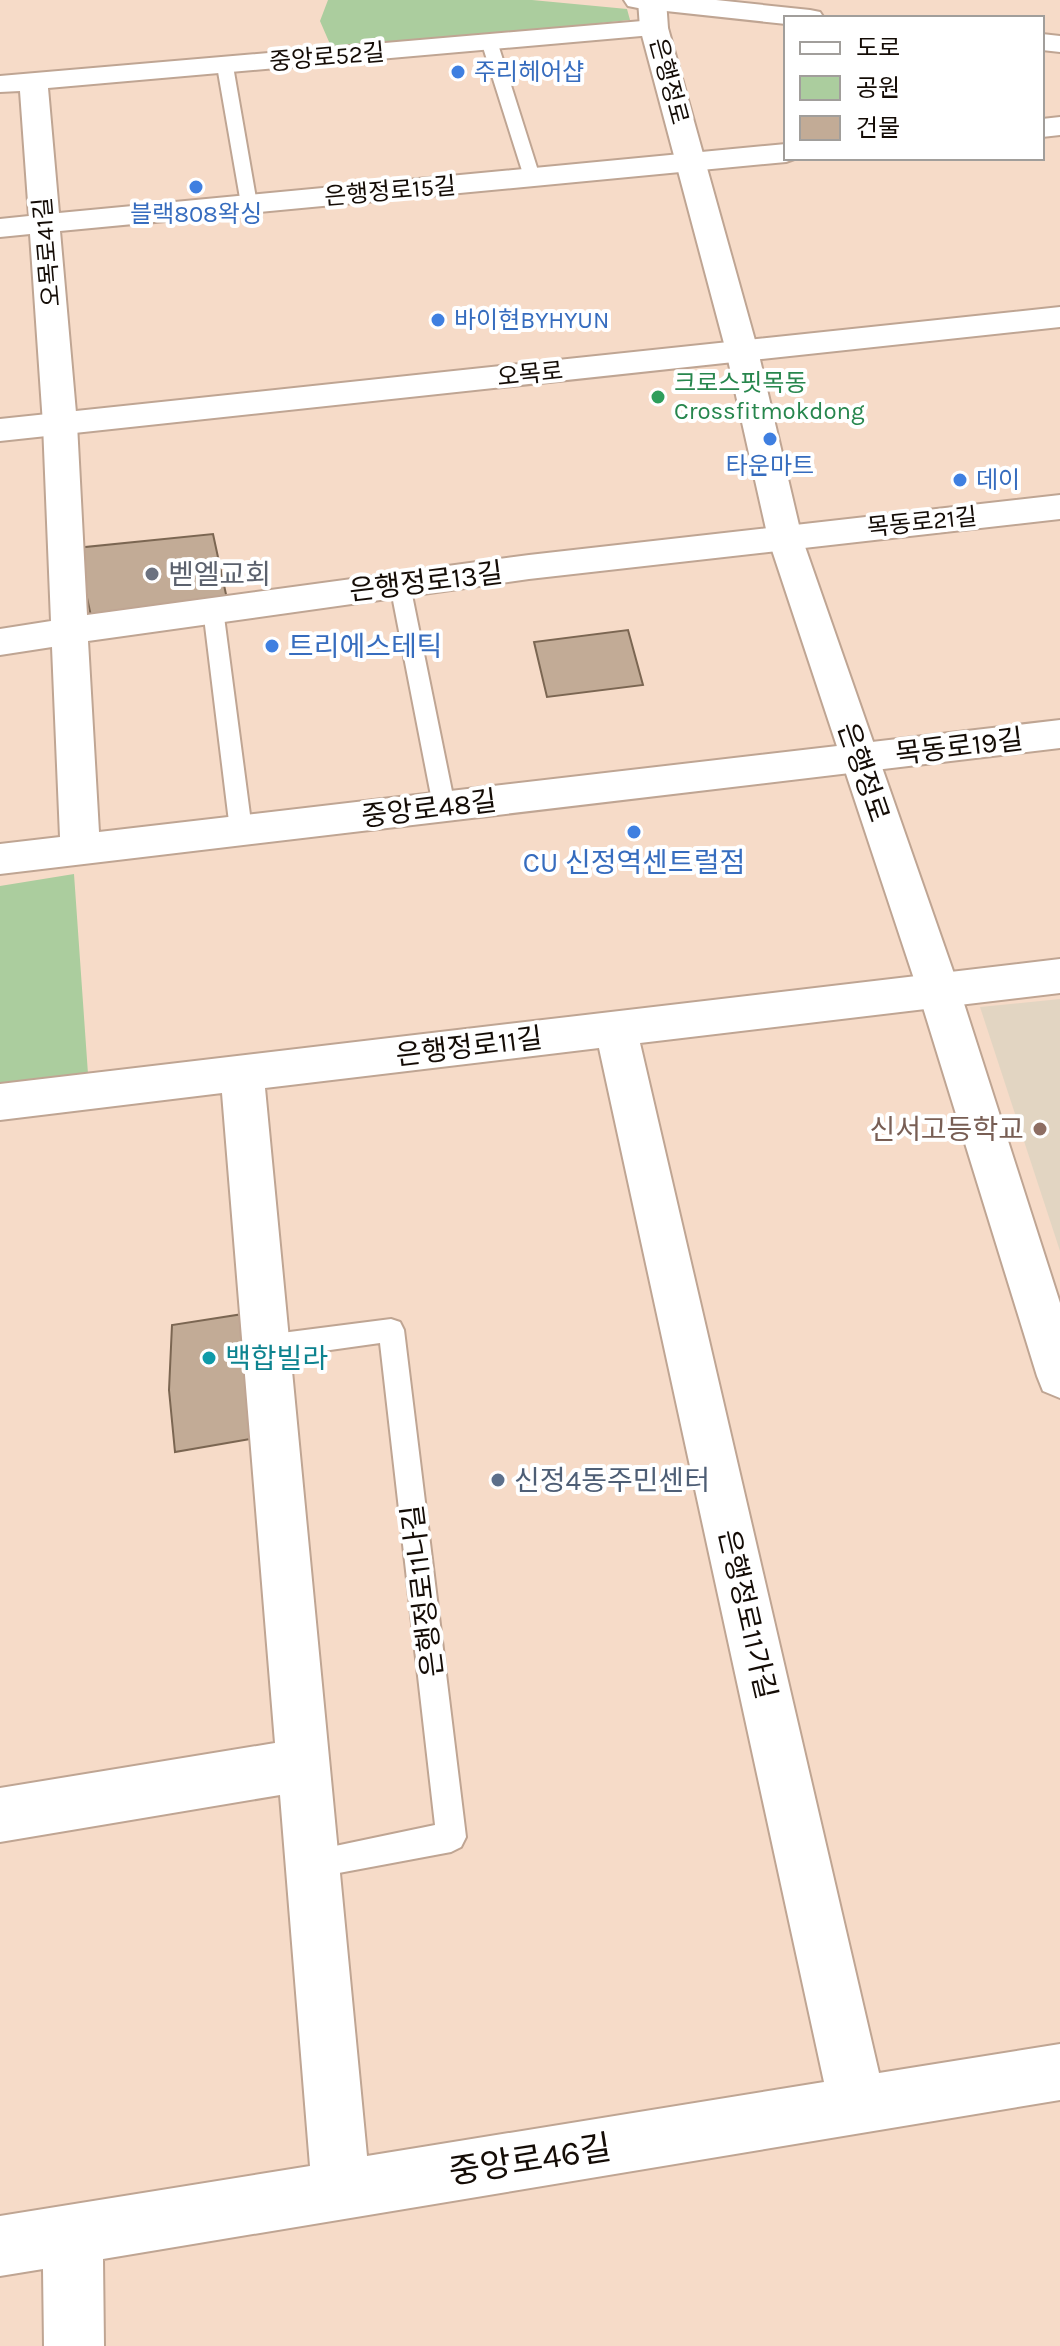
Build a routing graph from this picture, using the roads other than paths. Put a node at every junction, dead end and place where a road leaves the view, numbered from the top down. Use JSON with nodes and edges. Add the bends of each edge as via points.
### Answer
{"nodes":[{"id":1,"x":649,"y":7,"type":"edge"},
{"id":2,"x":784,"y":16,"type":"edge"},
{"id":3,"x":489,"y":41,"type":"junction"},
{"id":4,"x":225,"y":66,"type":"junction"},
{"id":5,"x":33,"y":81,"type":"junction"},
{"id":6,"x":0,"y":84,"type":"edge"},
{"id":7,"x":784,"y":153,"type":"edge"},
{"id":8,"x":690,"y":162,"type":"junction"},
{"id":9,"x":532,"y":177,"type":"junction"},
{"id":10,"x":249,"y":204,"type":"junction"},
{"id":11,"x":44,"y":223,"type":"junction"},
{"id":12,"x":0,"y":228,"type":"edge"},
{"id":13,"x":1060,"y":317,"type":"edge"},
{"id":14,"x":742,"y":351,"type":"junction"},
{"id":15,"x":60,"y":424,"type":"junction"},
{"id":16,"x":0,"y":430,"type":"edge"},
{"id":17,"x":1060,"y":507,"type":"edge"},
{"id":18,"x":785,"y":538,"type":"junction"},
{"id":19,"x":400,"y":585,"type":"junction"},
{"id":20,"x":213,"y":609,"type":"junction"},
{"id":21,"x":68,"y":631,"type":"junction"},
{"id":22,"x":0,"y":642,"type":"edge"},
{"id":23,"x":1060,"y":734,"type":"edge"},
{"id":24,"x":859,"y":758,"type":"junction"},
{"id":25,"x":444,"y":806,"type":"junction"},
{"id":26,"x":241,"y":830,"type":"junction"},
{"id":27,"x":80,"y":849,"type":"junction"},
{"id":28,"x":0,"y":859,"type":"edge"},
{"id":29,"x":1060,"y":976,"type":"edge"},
{"id":30,"x":938,"y":988,"type":"junction"},
{"id":31,"x":616,"y":1028,"type":"junction"},
{"id":32,"x":242,"y":1073,"type":"junction"},
{"id":33,"x":0,"y":1102,"type":"edge"},
{"id":34,"x":266,"y":1347,"type":"junction"},
{"id":35,"x":1060,"y":1376,"type":"edge"},
{"id":36,"x":303,"y":1765,"type":"junction"},
{"id":37,"x":0,"y":1815,"type":"edge"},
{"id":38,"x":312,"y":1863,"type":"junction"},
{"id":39,"x":1060,"y":2072,"type":"edge"},
{"id":40,"x":858,"y":2106,"type":"junction"},
{"id":41,"x":341,"y":2190,"type":"junction"},
{"id":42,"x":73,"y":2234,"type":"junction"},
{"id":43,"x":0,"y":2246,"type":"edge"},
{"id":44,"x":74,"y":2346,"type":"edge"}],
"edges":[{"from":1,"to":2,"type":"street","name":"중앙로52길"},
{"from":1,"to":3,"type":"street","name":"중앙로52길"},
{"from":1,"to":8,"type":"street","name":"은행정로"},
{"from":3,"to":4,"type":"street","name":"중앙로52길"},
{"from":3,"to":9,"type":"lane"},
{"from":4,"to":5,"type":"street","name":"중앙로52길"},
{"from":4,"to":10,"type":"lane"},
{"from":5,"to":6,"type":"street","name":"중앙로52길"},
{"from":5,"to":11,"type":"street","name":"오목로41길"},
{"from":7,"to":8,"type":"street","name":"은행정로"},
{"from":8,"to":9,"type":"street","name":"은행정로15길"},
{"from":8,"to":14,"type":"street","name":"은행정로"},
{"from":9,"to":10,"type":"street","name":"은행정로15길"},
{"from":10,"to":11,"type":"street","name":"은행정로15길"},
{"from":11,"to":12,"type":"street","name":"은행정로15길"},
{"from":11,"to":15,"type":"street","name":"오목로41길"},
{"from":13,"to":14,"type":"street","name":"오목로"},
{"from":14,"to":15,"type":"street","name":"오목로"},
{"from":14,"to":18,"type":"street","name":"은행정로"},
{"from":15,"to":16,"type":"street","name":"오목로"},
{"from":15,"to":21,"type":"street","name":"오목로41길"},
{"from":17,"to":18,"type":"street","name":"목동로21길"},
{"from":18,"to":19,"type":"street","name":"은행정로13길"},
{"from":18,"to":24,"type":"street","name":"은행정로"},
{"from":19,"to":20,"type":"street","name":"은행정로13길"},
{"from":19,"to":25,"type":"lane"},
{"from":20,"to":21,"type":"street","name":"은행정로13길"},
{"from":20,"to":26,"type":"lane"},
{"from":21,"to":22,"type":"street","name":"은행정로13길"},
{"from":21,"to":27,"type":"street"},
{"from":23,"to":24,"type":"street","name":"목동로19길"},
{"from":24,"to":25,"type":"street","name":"중앙로48길"},
{"from":24,"to":30,"type":"street","name":"은행정로"},
{"from":25,"to":26,"type":"street","name":"중앙로48길"},
{"from":26,"to":27,"type":"street","name":"중앙로48길"},
{"from":27,"to":28,"type":"street","name":"중앙로48길"},
{"from":29,"to":30,"type":"street","name":"은행정로11길"},
{"from":30,"to":31,"type":"street","name":"은행정로11길"},
{"from":30,"to":35,"type":"street","name":"은행정로"},
{"from":31,"to":32,"type":"street","name":"은행정로11길"},
{"from":31,"to":40,"type":"street","name":"은행정로11가길"},
{"from":32,"to":33,"type":"street","name":"은행정로11길"},
{"from":32,"to":34,"type":"street"},
{"from":34,"to":36,"type":"street"},
{"from":34,"to":38,"type":"lane","name":"은행정로11나길","via":[[391,1330],[451,1837]]},
{"from":36,"to":37,"type":"street"},
{"from":36,"to":38,"type":"street"},
{"from":38,"to":41,"type":"street"},
{"from":39,"to":40,"type":"street","name":"중앙로46길"},
{"from":40,"to":41,"type":"street","name":"중앙로46길"},
{"from":41,"to":42,"type":"street","name":"중앙로46길"},
{"from":42,"to":43,"type":"street","name":"중앙로46길"},
{"from":42,"to":44,"type":"street"}]}
